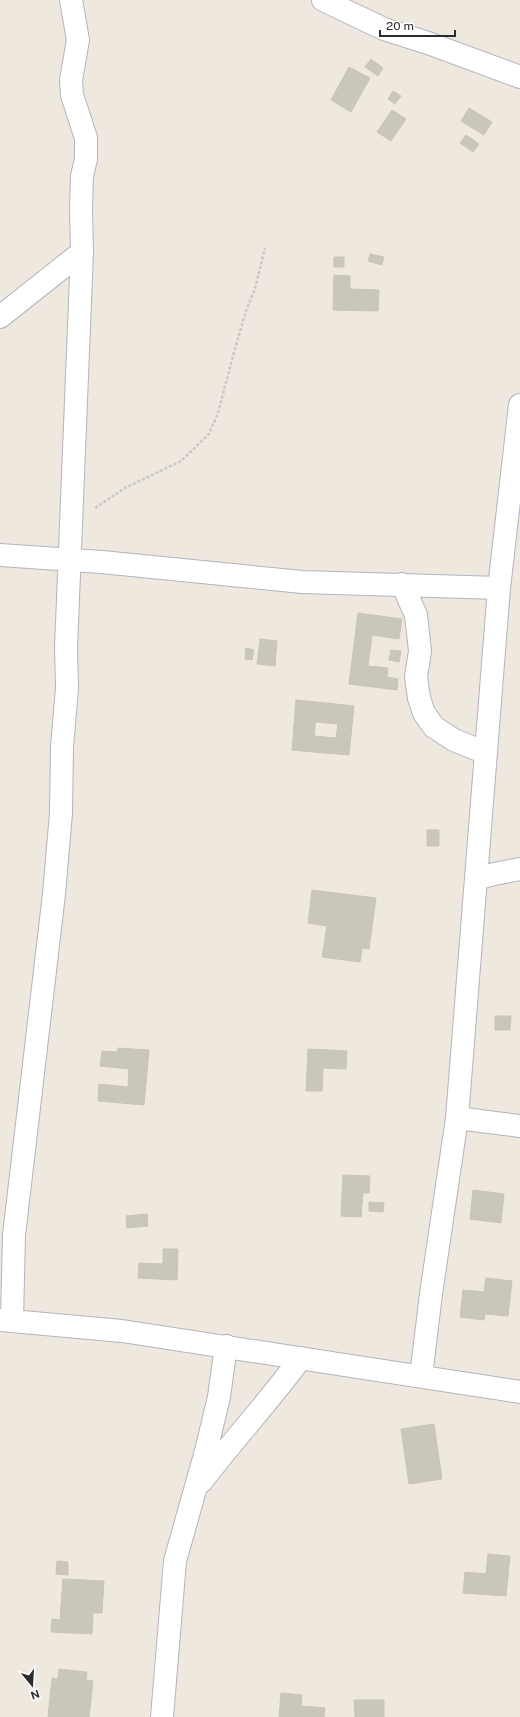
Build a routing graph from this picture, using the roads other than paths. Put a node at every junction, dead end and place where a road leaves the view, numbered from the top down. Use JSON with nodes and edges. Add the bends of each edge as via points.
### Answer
{"nodes":[{"id":1,"x":71,"y":0,"type":"edge"},
{"id":2,"x":323,"y":0,"type":"edge"},
{"id":3,"x":520,"y":77,"type":"edge"},
{"id":4,"x":82,"y":252,"type":"junction"},
{"id":5,"x":0,"y":317,"type":"edge"},
{"id":6,"x":519,"y":418,"type":"edge"},
{"id":7,"x":0,"y":555,"type":"edge"},
{"id":8,"x":69,"y":561,"type":"junction"},
{"id":9,"x":402,"y":584,"type":"junction"},
{"id":10,"x":499,"y":588,"type":"junction"},
{"id":11,"x":486,"y":753,"type":"junction"},
{"id":12,"x":520,"y":870,"type":"edge"},
{"id":13,"x":476,"y":880,"type":"junction"},
{"id":14,"x":457,"y":1118,"type":"junction"},
{"id":15,"x":520,"y":1126,"type":"edge"},
{"id":16,"x":6,"y":1321,"type":"edge"},
{"id":17,"x":226,"y":1346,"type":"junction"},
{"id":18,"x":301,"y":1358,"type":"junction"},
{"id":19,"x":421,"y":1376,"type":"junction"},
{"id":20,"x":520,"y":1392,"type":"edge"},
{"id":21,"x":196,"y":1488,"type":"junction"},
{"id":22,"x":162,"y":1717,"type":"edge"}],
"edges":[{"from":1,"to":4,"type":"street","via":[[78,40],[71,80],[72,95],[86,138],[86,159],[82,176]]},
{"from":2,"to":3,"type":"street","via":[[384,29],[428,42]]},
{"from":4,"to":5,"type":"street"},
{"from":4,"to":8,"type":"street"},
{"from":6,"to":10,"type":"street"},
{"from":7,"to":8,"type":"street"},
{"from":8,"to":9,"type":"street","via":[[302,582]]},
{"from":8,"to":16,"type":"street","via":[[67,688],[62,747],[61,813]]},
{"from":9,"to":10,"type":"street"},
{"from":9,"to":11,"type":"street","via":[[416,615],[420,651],[416,677],[424,713],[434,727],[454,740]]},
{"from":10,"to":11,"type":"street"},
{"from":11,"to":13,"type":"street"},
{"from":12,"to":13,"type":"street"},
{"from":13,"to":14,"type":"street"},
{"from":14,"to":15,"type":"street"},
{"from":14,"to":19,"type":"street"},
{"from":16,"to":17,"type":"street","via":[[122,1331]]},
{"from":17,"to":18,"type":"street"},
{"from":17,"to":21,"type":"street","via":[[218,1397]]},
{"from":18,"to":19,"type":"street"},
{"from":18,"to":21,"type":"street"},
{"from":19,"to":20,"type":"street"},
{"from":21,"to":22,"type":"street","via":[[176,1561]]}]}
